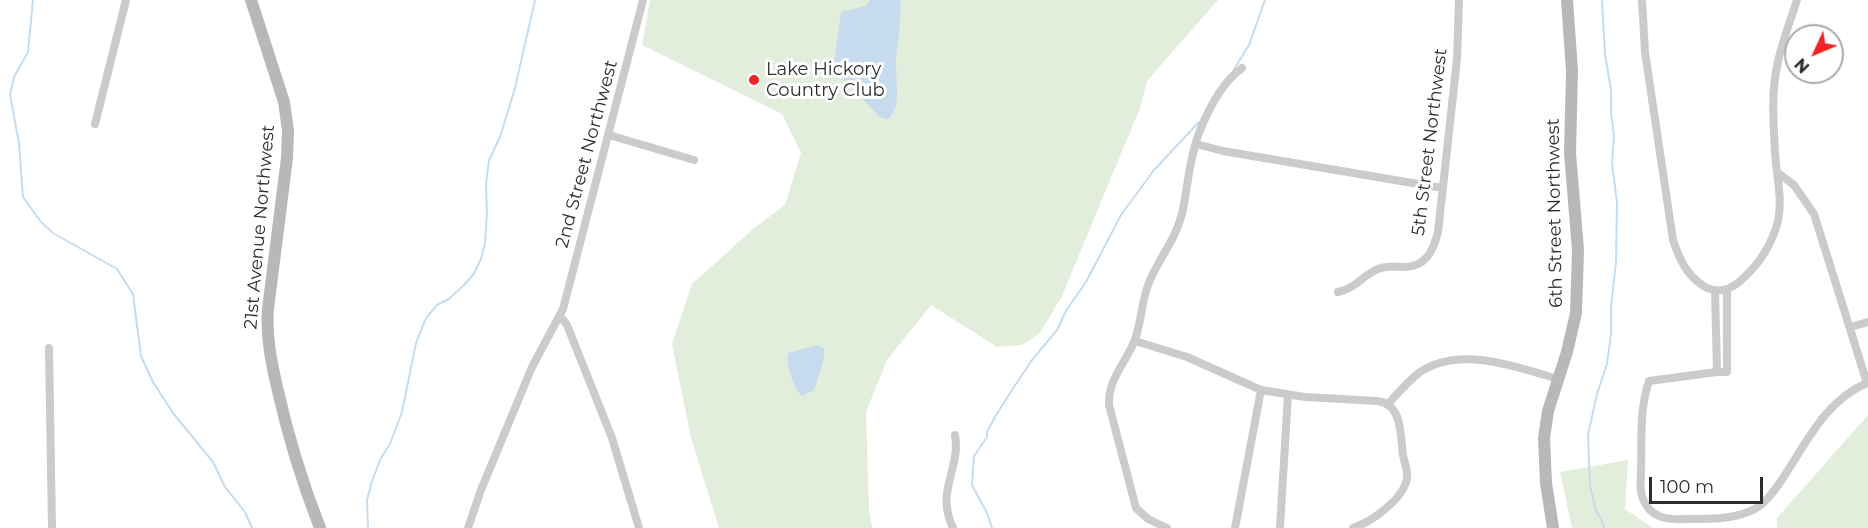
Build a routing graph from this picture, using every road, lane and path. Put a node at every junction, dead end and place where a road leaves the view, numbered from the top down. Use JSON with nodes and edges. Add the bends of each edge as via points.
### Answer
{"nodes":[{"id":1,"x":126,"y":0,"type":"edge"},
{"id":2,"x":250,"y":0,"type":"edge"},
{"id":3,"x":643,"y":0,"type":"edge"},
{"id":4,"x":1459,"y":0,"type":"edge"},
{"id":5,"x":1567,"y":0,"type":"edge"},
{"id":6,"x":1642,"y":0,"type":"edge"},
{"id":7,"x":1797,"y":0,"type":"edge"},
{"id":8,"x":1242,"y":68,"type":"dead end"},
{"id":9,"x":95,"y":124,"type":"dead end"},
{"id":10,"x":609,"y":135,"type":"junction"},
{"id":11,"x":1196,"y":144,"type":"junction"},
{"id":12,"x":694,"y":160,"type":"dead end"},
{"id":13,"x":1778,"y":173,"type":"junction"},
{"id":14,"x":1442,"y":188,"type":"junction"},
{"id":15,"x":1727,"y":290,"type":"junction"},
{"id":16,"x":1715,"y":291,"type":"junction"},
{"id":17,"x":1338,"y":292,"type":"dead end"},
{"id":18,"x":560,"y":316,"type":"junction"},
{"id":19,"x":1868,"y":322,"type":"edge"},
{"id":20,"x":1850,"y":327,"type":"junction"},
{"id":21,"x":1135,"y":341,"type":"junction"},
{"id":22,"x":49,"y":348,"type":"dead end"},
{"id":23,"x":1717,"y":372,"type":"junction"},
{"id":24,"x":1558,"y":379,"type":"junction"},
{"id":25,"x":1867,"y":383,"type":"edge"},
{"id":26,"x":1261,"y":390,"type":"junction"},
{"id":27,"x":1288,"y":395,"type":"junction"},
{"id":28,"x":1388,"y":405,"type":"junction"},
{"id":29,"x":955,"y":435,"type":"dead end"},
{"id":30,"x":52,"y":528,"type":"edge"},
{"id":31,"x":320,"y":528,"type":"edge"},
{"id":32,"x":468,"y":528,"type":"edge"},
{"id":33,"x":639,"y":528,"type":"edge"},
{"id":34,"x":953,"y":528,"type":"edge"},
{"id":35,"x":1167,"y":528,"type":"edge"},
{"id":36,"x":1235,"y":528,"type":"edge"},
{"id":37,"x":1280,"y":528,"type":"edge"},
{"id":38,"x":1353,"y":528,"type":"edge"},
{"id":39,"x":1554,"y":528,"type":"edge"}],
"edges":[{"from":1,"to":9,"type":"street"},
{"from":2,"to":31,"type":"street","name":"21st Avenue Northwest","via":[[288,122],[267,320],[269,352],[296,461]]},
{"from":3,"to":10,"type":"street","name":"2nd Street Northwest"},
{"from":4,"to":14,"type":"street","name":"5th Street Northwest","via":[[1460,35]]},
{"from":5,"to":24,"type":"street","name":"6th Street Northwest","via":[[1572,71],[1570,153],[1578,250],[1576,313]]},
{"from":6,"to":16,"type":"street","via":[[1645,52],[1673,240],[1691,276]]},
{"from":7,"to":13,"type":"street","via":[[1774,88]]},
{"from":8,"to":11,"type":"street","via":[[1225,84]]},
{"from":10,"to":12,"type":"street"},
{"from":10,"to":18,"type":"street","name":"2nd Street Northwest"},
{"from":11,"to":14,"type":"street"},
{"from":11,"to":21,"type":"street","via":[[1179,222],[1173,241],[1151,277]]},
{"from":13,"to":15,"type":"street","via":[[1778,219],[1773,235],[1753,268]]},
{"from":13,"to":20,"type":"street","via":[[1794,185],[1814,214]]},
{"from":14,"to":17,"type":"street","name":"5th Street Northwest","via":[[1438,232],[1434,248],[1424,261],[1410,267],[1376,270],[1351,288]]},
{"from":15,"to":16,"type":"street"},
{"from":15,"to":23,"type":"street","via":[[1728,369]]},
{"from":16,"to":23,"type":"street"},
{"from":18,"to":32,"type":"street","name":"2nd Street Northwest","via":[[532,367]]},
{"from":18,"to":33,"type":"street","via":[[612,438]]},
{"from":19,"to":20,"type":"street"},
{"from":20,"to":25,"type":"street"},
{"from":21,"to":26,"type":"street","via":[[1187,357]]},
{"from":21,"to":35,"type":"street","via":[[1110,386],[1109,405],[1136,508]]},
{"from":22,"to":30,"type":"street"},
{"from":23,"to":25,"type":"street","via":[[1649,381],[1642,424],[1640,492],[1646,507],[1661,518],[1724,518],[1754,510],[1774,491],[1829,409]]},
{"from":24,"to":28,"type":"street","via":[[1503,363],[1443,361],[1420,372]]},
{"from":24,"to":39,"type":"street","name":"6th Street Northwest","via":[[1544,438]]},
{"from":26,"to":27,"type":"street"},
{"from":26,"to":36,"type":"street"},
{"from":27,"to":28,"type":"street"},
{"from":27,"to":37,"type":"street"},
{"from":28,"to":38,"type":"street","via":[[1399,419],[1407,478],[1395,499],[1377,516]]},
{"from":29,"to":34,"type":"street","via":[[956,455],[946,490],[947,513]]}]}
